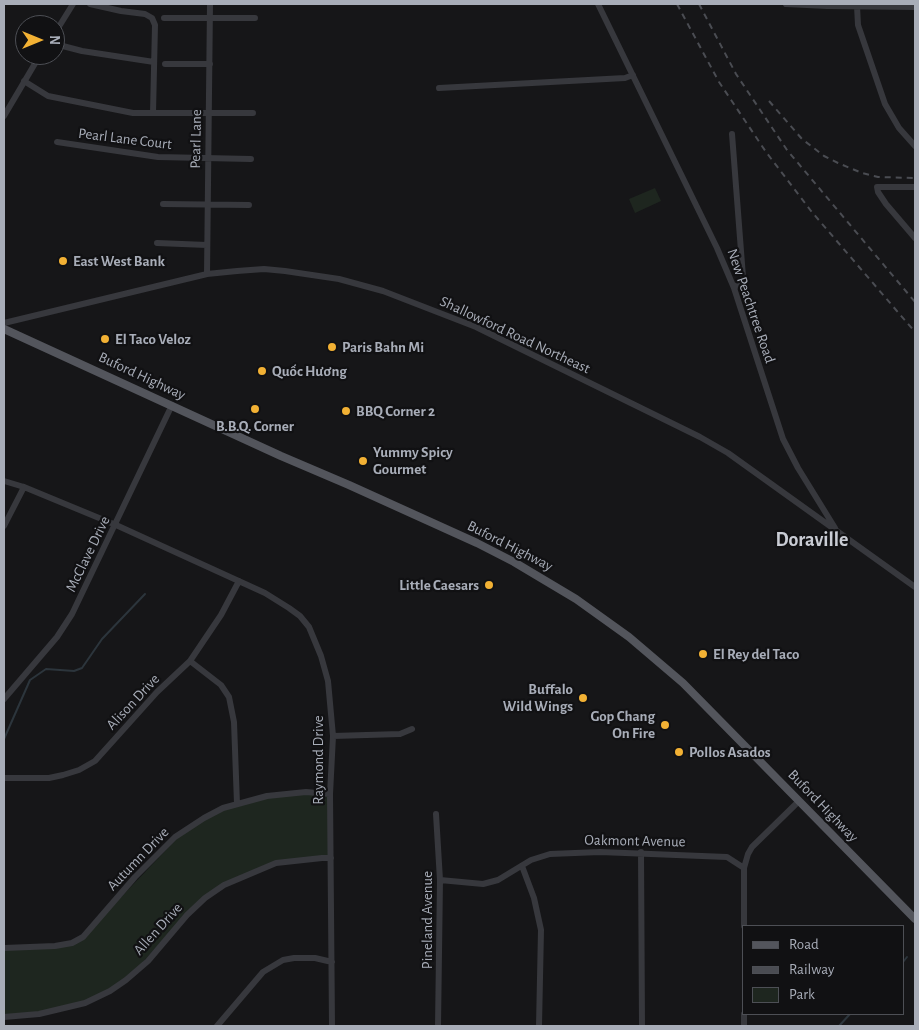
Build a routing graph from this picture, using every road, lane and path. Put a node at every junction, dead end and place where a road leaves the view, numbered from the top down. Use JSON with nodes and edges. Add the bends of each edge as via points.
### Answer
{"nodes":[{"id":1,"x":73,"y":4,"type":"edge"},
{"id":2,"x":90,"y":4,"type":"edge"},
{"id":3,"x":210,"y":4,"type":"edge"},
{"id":4,"x":598,"y":4,"type":"edge"},
{"id":5,"x":786,"y":4,"type":"edge"},
{"id":6,"x":857,"y":6,"type":"junction"},
{"id":7,"x":915,"y":7,"type":"edge"},
{"id":8,"x":65,"y":17,"type":"edge"},
{"id":9,"x":164,"y":18,"type":"dead end"},
{"id":10,"x":210,"y":18,"type":"junction"},
{"id":11,"x":255,"y":18,"type":"dead end"},
{"id":12,"x":65,"y":47,"type":"edge"},
{"id":13,"x":154,"y":62,"type":"junction"},
{"id":14,"x":165,"y":64,"type":"dead end"},
{"id":15,"x":210,"y":64,"type":"junction"},
{"id":16,"x":34,"y":65,"type":"edge"},
{"id":17,"x":633,"y":75,"type":"junction"},
{"id":18,"x":24,"y":81,"type":"junction"},
{"id":19,"x":439,"y":88,"type":"dead end"},
{"id":20,"x":153,"y":112,"type":"junction"},
{"id":21,"x":209,"y":113,"type":"junction"},
{"id":22,"x":253,"y":113,"type":"dead end"},
{"id":23,"x":4,"y":116,"type":"edge"},
{"id":24,"x":732,"y":134,"type":"dead end"},
{"id":25,"x":56,"y":142,"type":"dead end"},
{"id":26,"x":915,"y":146,"type":"edge"},
{"id":27,"x":208,"y":159,"type":"junction"},
{"id":28,"x":251,"y":159,"type":"dead end"},
{"id":29,"x":915,"y":187,"type":"edge"},
{"id":30,"x":163,"y":204,"type":"dead end"},
{"id":31,"x":208,"y":204,"type":"junction"},
{"id":32,"x":249,"y":205,"type":"dead end"},
{"id":33,"x":915,"y":238,"type":"edge"},
{"id":34,"x":157,"y":243,"type":"dead end"},
{"id":35,"x":207,"y":245,"type":"junction"},
{"id":36,"x":207,"y":274,"type":"junction"},
{"id":37,"x":734,"y":288,"type":"junction"},
{"id":38,"x":4,"y":323,"type":"edge"},
{"id":39,"x":4,"y":329,"type":"edge"},
{"id":40,"x":172,"y":405,"type":"junction"},
{"id":41,"x":4,"y":482,"type":"edge"},
{"id":42,"x":24,"y":487,"type":"junction"},
{"id":43,"x":116,"y":525,"type":"junction"},
{"id":44,"x":4,"y":526,"type":"edge"},
{"id":45,"x":837,"y":531,"type":"junction"},
{"id":46,"x":239,"y":581,"type":"junction"},
{"id":47,"x":915,"y":586,"type":"edge"},
{"id":48,"x":190,"y":661,"type":"junction"},
{"id":49,"x":4,"y":699,"type":"edge"},
{"id":50,"x":412,"y":730,"type":"dead end"},
{"id":51,"x":333,"y":736,"type":"junction"},
{"id":52,"x":4,"y":778,"type":"edge"},
{"id":53,"x":330,"y":794,"type":"junction"},
{"id":54,"x":799,"y":801,"type":"junction"},
{"id":55,"x":237,"y":804,"type":"junction"},
{"id":56,"x":436,"y":814,"type":"dead end"},
{"id":57,"x":641,"y":852,"type":"junction"},
{"id":58,"x":331,"y":858,"type":"junction"},
{"id":59,"x":522,"y":866,"type":"junction"},
{"id":60,"x":744,"y":868,"type":"junction"},
{"id":61,"x":440,"y":880,"type":"junction"},
{"id":62,"x":915,"y":919,"type":"edge"},
{"id":63,"x":744,"y":925,"type":"edge"},
{"id":64,"x":4,"y":948,"type":"edge"},
{"id":65,"x":332,"y":962,"type":"junction"},
{"id":66,"x":4,"y":1016,"type":"edge"},
{"id":67,"x":217,"y":1026,"type":"edge"},
{"id":68,"x":332,"y":1026,"type":"edge"},
{"id":69,"x":438,"y":1026,"type":"edge"},
{"id":70,"x":540,"y":1026,"type":"edge"},
{"id":71,"x":642,"y":1026,"type":"edge"}],
"edges":[{"from":1,"to":8,"type":"street"},
{"from":2,"to":13,"type":"street","via":[[146,14],[152,18],[155,25]]},
{"from":3,"to":10,"type":"street","name":"Pearl Lane"},
{"from":4,"to":17,"type":"street","name":"New Peachtree Road"},
{"from":5,"to":6,"type":"street"},
{"from":6,"to":7,"type":"street"},
{"from":6,"to":26,"type":"street","via":[[858,26],[885,104],[899,128]]},
{"from":9,"to":10,"type":"street"},
{"from":10,"to":11,"type":"street"},
{"from":10,"to":15,"type":"street","name":"Pearl Lane"},
{"from":12,"to":13,"type":"street"},
{"from":13,"to":20,"type":"street"},
{"from":14,"to":15,"type":"street"},
{"from":15,"to":21,"type":"street","name":"Pearl Lane"},
{"from":16,"to":18,"type":"street"},
{"from":17,"to":19,"type":"street","via":[[626,78]]},
{"from":17,"to":37,"type":"street","name":"New Peachtree Road"},
{"from":18,"to":20,"type":"street","via":[[48,96],[134,112]]},
{"from":18,"to":23,"type":"street"},
{"from":20,"to":21,"type":"street"},
{"from":21,"to":22,"type":"street"},
{"from":21,"to":27,"type":"street","name":"Pearl Lane"},
{"from":24,"to":37,"type":"street","via":[[743,277]]},
{"from":25,"to":27,"type":"street","name":"Pearl Lane Court","via":[[158,157]]},
{"from":27,"to":28,"type":"street","name":"Pearl Lane Court"},
{"from":27,"to":31,"type":"street","name":"Pearl Lane"},
{"from":29,"to":33,"type":"street","via":[[877,187],[886,204]]},
{"from":30,"to":31,"type":"street"},
{"from":31,"to":32,"type":"street"},
{"from":31,"to":35,"type":"street","name":"Pearl Lane"},
{"from":34,"to":35,"type":"street"},
{"from":35,"to":36,"type":"street","name":"Pearl Lane"},
{"from":36,"to":38,"type":"street","name":"Shallowford Road Northeast"},
{"from":36,"to":45,"type":"street","name":"Shallowford Road Northeast","via":[[264,269],[339,279],[383,291],[476,327],[700,437],[728,453]]},
{"from":37,"to":45,"type":"street","name":"New Peachtree Road","via":[[784,439]]},
{"from":39,"to":40,"type":"main road","name":"Buford Highway"},
{"from":40,"to":43,"type":"street","name":"McClave Drive"},
{"from":40,"to":54,"type":"main road","name":"Buford Highway","via":[[477,543],[550,582],[606,619],[665,666]]},
{"from":41,"to":42,"type":"street","name":"Raymond Drive"},
{"from":42,"to":43,"type":"street","name":"Raymond Drive"},
{"from":42,"to":44,"type":"street"},
{"from":43,"to":46,"type":"street","name":"Raymond Drive"},
{"from":43,"to":49,"type":"street","name":"McClave Drive","via":[[72,614],[57,637]]},
{"from":45,"to":47,"type":"street","name":"New Peachtree Road"},
{"from":46,"to":48,"type":"street","name":"Alison Drive"},
{"from":46,"to":51,"type":"street","name":"Raymond Drive","via":[[289,608],[308,627],[328,681]]},
{"from":48,"to":52,"type":"street","name":"Alison Drive","via":[[157,692],[95,761],[79,770],[49,778]]},
{"from":48,"to":55,"type":"street","via":[[221,685],[229,697],[234,722]]},
{"from":50,"to":51,"type":"street","via":[[400,734]]},
{"from":51,"to":53,"type":"street","name":"Raymond Drive"},
{"from":53,"to":55,"type":"street","name":"Autumn Drive","via":[[306,792],[267,796]]},
{"from":53,"to":58,"type":"street","name":"Raymond Drive"},
{"from":54,"to":60,"type":"street","via":[[752,847]]},
{"from":54,"to":62,"type":"main road","name":"Buford Highway"},
{"from":55,"to":64,"type":"street","name":"Autumn Drive","via":[[222,808],[174,837],[83,937],[54,946]]},
{"from":56,"to":61,"type":"street","name":"Pineland Avenue"},
{"from":57,"to":59,"type":"street","name":"Oakmont Avenue","via":[[550,854]]},
{"from":57,"to":60,"type":"street","name":"Oakmont Avenue","via":[[727,857]]},
{"from":57,"to":71,"type":"street"},
{"from":58,"to":65,"type":"street","name":"Raymond Drive"},
{"from":58,"to":66,"type":"street","name":"Allen Drive","via":[[276,863],[224,884],[187,915],[148,961],[126,980],[86,1003],[39,1014]]},
{"from":59,"to":61,"type":"street","name":"Oakmont Avenue","via":[[498,880],[483,884]]},
{"from":59,"to":70,"type":"street","via":[[541,930]]},
{"from":60,"to":63,"type":"street"},
{"from":61,"to":69,"type":"street","name":"Pineland Avenue"},
{"from":65,"to":67,"type":"street","via":[[314,958],[283,960],[263,972]]},
{"from":65,"to":68,"type":"street","name":"Raymond Drive"}]}
